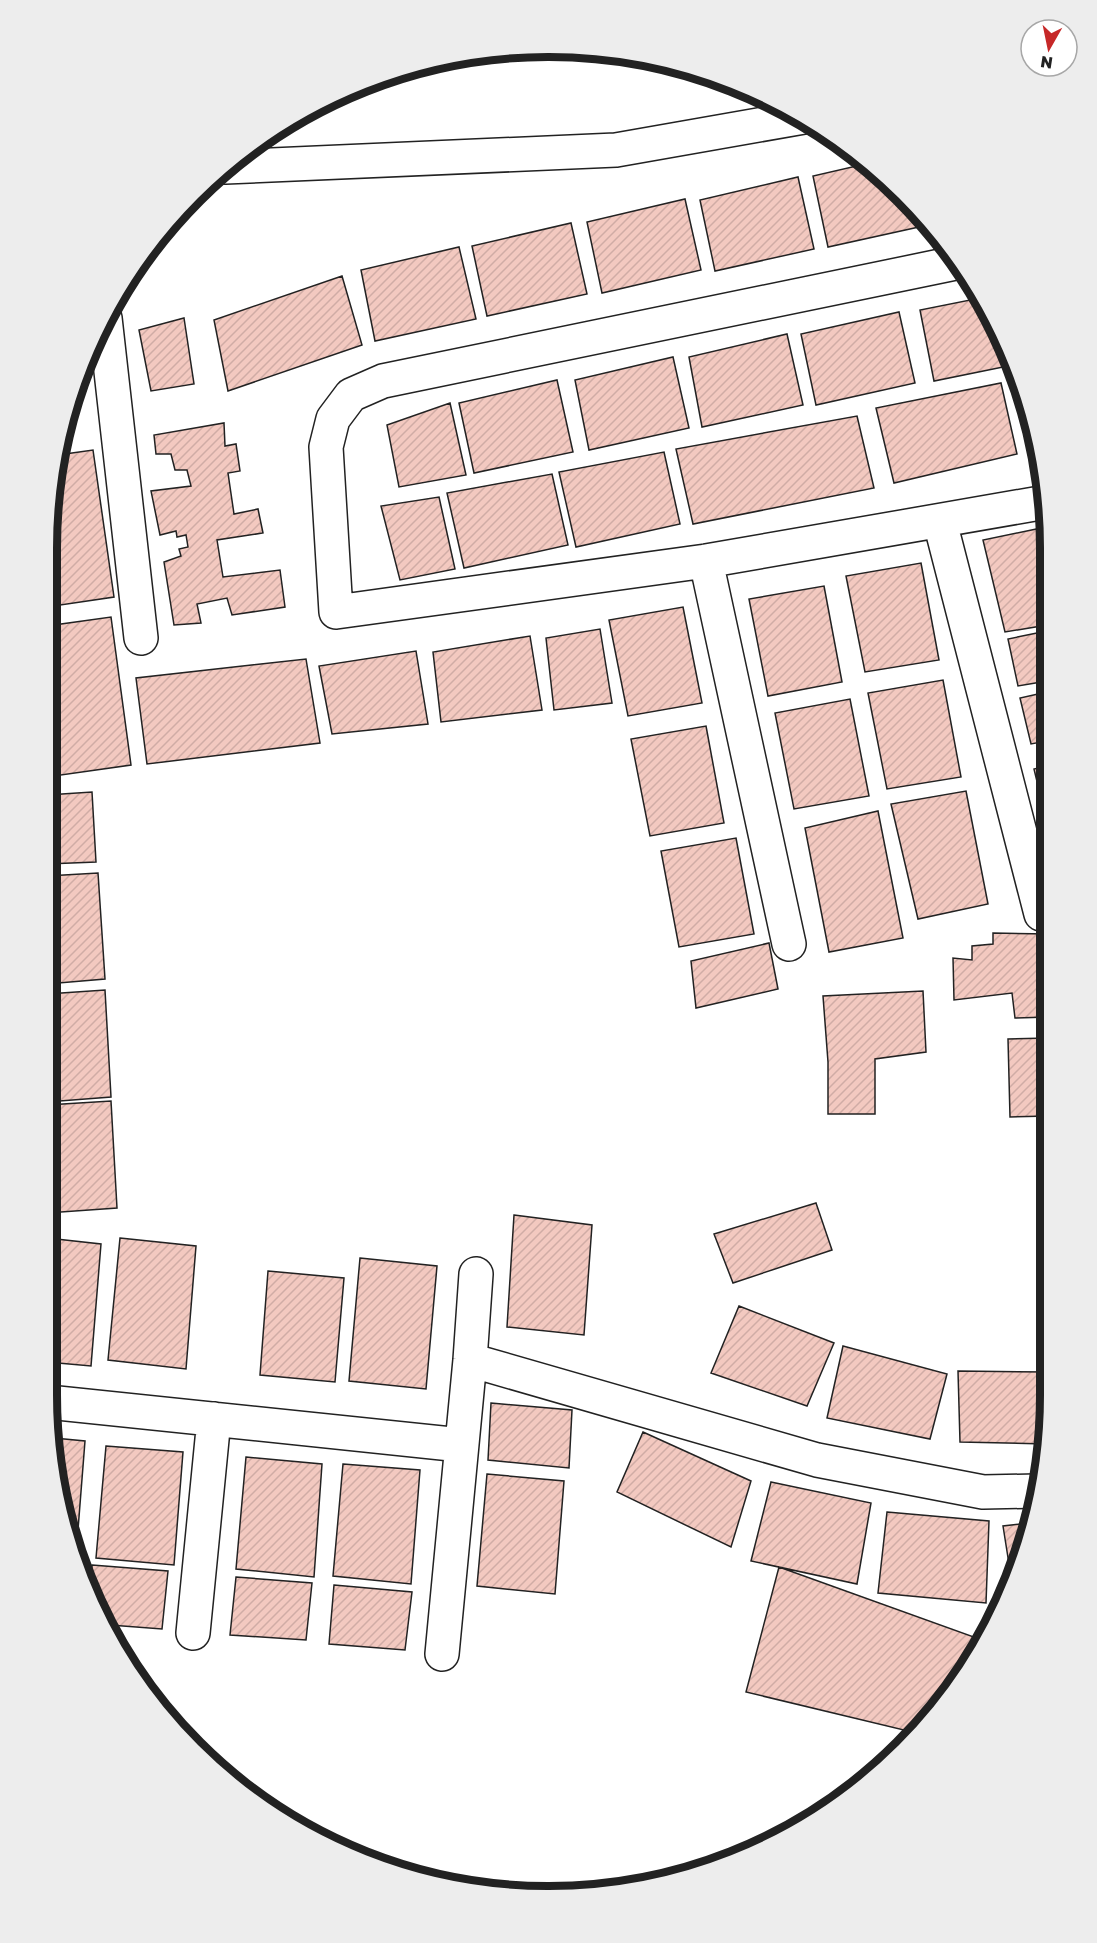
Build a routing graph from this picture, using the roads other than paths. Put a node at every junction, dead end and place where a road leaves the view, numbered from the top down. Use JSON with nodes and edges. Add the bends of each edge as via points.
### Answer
{"nodes":[{"id":1,"x":788,"y":120,"type":"edge"},
{"id":2,"x":240,"y":166,"type":"edge"},
{"id":3,"x":949,"y":264,"type":"edge"},
{"id":4,"x":104,"y":339,"type":"edge"},
{"id":5,"x":1038,"y":504,"type":"edge"},
{"id":6,"x":940,"y":522,"type":"junction"},
{"id":7,"x":706,"y":561,"type":"junction"},
{"id":8,"x":141,"y":638,"type":"dead end"},
{"id":9,"x":1040,"y":910,"type":"edge"},
{"id":10,"x":789,"y":944,"type":"dead end"},
{"id":11,"x":476,"y":1274,"type":"dead end"},
{"id":12,"x":470,"y":1360,"type":"junction"},
{"id":13,"x":57,"y":1403,"type":"edge"},
{"id":14,"x":214,"y":1419,"type":"junction"},
{"id":15,"x":461,"y":1445,"type":"junction"},
{"id":16,"x":1031,"y":1491,"type":"edge"},
{"id":17,"x":193,"y":1633,"type":"dead end"},
{"id":18,"x":442,"y":1654,"type":"dead end"}],
"edges":[{"from":1,"to":2,"type":"street","via":[[616,150]]},
{"from":3,"to":7,"type":"street","via":[[383,381],[351,395],[333,419],[326,447],[336,612]]},
{"from":4,"to":8,"type":"street"},
{"from":5,"to":6,"type":"street"},
{"from":6,"to":7,"type":"street"},
{"from":6,"to":9,"type":"street"},
{"from":7,"to":10,"type":"street"},
{"from":11,"to":12,"type":"street"},
{"from":12,"to":15,"type":"street"},
{"from":12,"to":16,"type":"street","via":[[817,1460],[983,1492]]},
{"from":13,"to":14,"type":"street"},
{"from":14,"to":15,"type":"street"},
{"from":14,"to":17,"type":"street"},
{"from":15,"to":18,"type":"street"}]}
